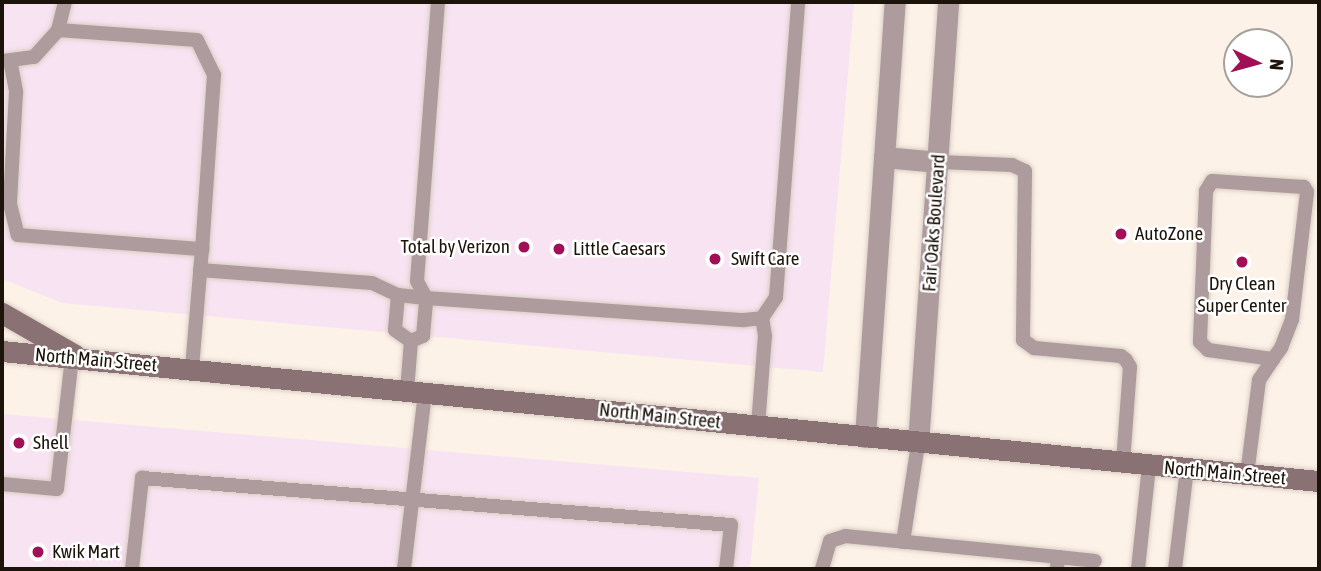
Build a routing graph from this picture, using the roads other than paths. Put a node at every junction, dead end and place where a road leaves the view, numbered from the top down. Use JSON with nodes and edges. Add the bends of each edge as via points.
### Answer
{"nodes":[{"id":1,"x":65,"y":2,"type":"edge"},
{"id":2,"x":438,"y":2,"type":"edge"},
{"id":3,"x":798,"y":2,"type":"edge"},
{"id":4,"x":895,"y":2,"type":"edge"},
{"id":5,"x":948,"y":2,"type":"edge"},
{"id":6,"x":58,"y":30,"type":"junction"},
{"id":7,"x":6,"y":61,"type":"edge"},
{"id":8,"x":884,"y":157,"type":"junction"},
{"id":9,"x":939,"y":162,"type":"junction"},
{"id":10,"x":202,"y":249,"type":"junction"},
{"id":11,"x":201,"y":270,"type":"junction"},
{"id":12,"x":398,"y":295,"type":"junction"},
{"id":13,"x":426,"y":298,"type":"junction"},
{"id":14,"x":2,"y":313,"type":"edge"},
{"id":15,"x":762,"y":317,"type":"junction"},
{"id":16,"x":411,"y":341,"type":"junction"},
{"id":17,"x":2,"y":351,"type":"edge"},
{"id":18,"x":76,"y":358,"type":"junction"},
{"id":19,"x":1273,"y":359,"type":"junction"},
{"id":20,"x":192,"y":369,"type":"junction"},
{"id":21,"x":416,"y":392,"type":"junction"},
{"id":22,"x":758,"y":426,"type":"junction"},
{"id":23,"x":864,"y":437,"type":"junction"},
{"id":24,"x":918,"y":444,"type":"junction"},
{"id":25,"x":1123,"y":463,"type":"junction"},
{"id":26,"x":1149,"y":466,"type":"junction"},
{"id":27,"x":1187,"y":469,"type":"junction"},
{"id":28,"x":1247,"y":475,"type":"junction"},
{"id":29,"x":1319,"y":481,"type":"edge"},
{"id":30,"x":2,"y":484,"type":"edge"},
{"id":31,"x":412,"y":498,"type":"junction"},
{"id":32,"x":903,"y":542,"type":"junction"},
{"id":33,"x":1095,"y":561,"type":"dead end"},
{"id":34,"x":1057,"y":563,"type":"edge"},
{"id":35,"x":132,"y":569,"type":"edge"},
{"id":36,"x":404,"y":569,"type":"edge"},
{"id":37,"x":726,"y":569,"type":"edge"},
{"id":38,"x":822,"y":569,"type":"edge"},
{"id":39,"x":1138,"y":569,"type":"edge"},
{"id":40,"x":1175,"y":569,"type":"edge"}],
"edges":[{"from":1,"to":6,"type":"lane"},
{"from":2,"to":13,"type":"lane","via":[[417,281]]},
{"from":3,"to":15,"type":"lane","via":[[776,297]]},
{"from":4,"to":8,"type":"street"},
{"from":5,"to":9,"type":"street","name":"Fair Oaks Boulevard"},
{"from":6,"to":7,"type":"lane","via":[[34,57]]},
{"from":6,"to":10,"type":"lane","via":[[197,40],[214,75]]},
{"from":7,"to":10,"type":"lane","via":[[16,92],[10,204],[18,235]]},
{"from":8,"to":9,"type":"street"},
{"from":8,"to":23,"type":"street"},
{"from":9,"to":24,"type":"street","name":"Fair Oaks Boulevard"},
{"from":9,"to":25,"type":"lane","via":[[1012,164],[1029,177],[1023,340],[1034,348],[1126,360],[1130,367]]},
{"from":10,"to":11,"type":"lane"},
{"from":11,"to":12,"type":"lane","via":[[372,283]]},
{"from":11,"to":20,"type":"lane"},
{"from":12,"to":13,"type":"lane"},
{"from":12,"to":16,"type":"lane","via":[[395,330]]},
{"from":13,"to":15,"type":"lane","via":[[744,320]]},
{"from":13,"to":16,"type":"lane","via":[[423,335]]},
{"from":14,"to":18,"type":"main road"},
{"from":15,"to":22,"type":"lane","via":[[765,336]]},
{"from":16,"to":21,"type":"lane"},
{"from":17,"to":18,"type":"main road","name":"North Main Street"},
{"from":18,"to":20,"type":"main road","name":"North Main Street"},
{"from":18,"to":30,"type":"lane","via":[[57,489]]},
{"from":19,"to":19,"type":"lane","via":[[1292,320],[1307,192],[1304,187],[1212,181],[1206,191],[1200,342],[1208,350]]},
{"from":19,"to":28,"type":"lane","via":[[1259,380]]},
{"from":20,"to":21,"type":"main road","name":"North Main Street"},
{"from":21,"to":22,"type":"main road","name":"North Main Street"},
{"from":21,"to":31,"type":"lane"},
{"from":22,"to":23,"type":"main road","name":"North Main Street"},
{"from":23,"to":24,"type":"main road","name":"North Main Street"},
{"from":24,"to":25,"type":"main road","name":"North Main Street"},
{"from":24,"to":32,"type":"lane"},
{"from":25,"to":26,"type":"main road","name":"North Main Street"},
{"from":26,"to":27,"type":"main road","name":"North Main Street"},
{"from":26,"to":39,"type":"lane"},
{"from":27,"to":28,"type":"main road","name":"North Main Street"},
{"from":27,"to":40,"type":"lane"},
{"from":28,"to":29,"type":"main road","name":"North Main Street"},
{"from":31,"to":35,"type":"lane","via":[[142,478]]},
{"from":31,"to":36,"type":"lane"},
{"from":31,"to":37,"type":"lane","via":[[731,525]]},
{"from":32,"to":34,"type":"lane"},
{"from":32,"to":38,"type":"lane","via":[[845,536],[830,541]]},
{"from":33,"to":34,"type":"lane"}]}
